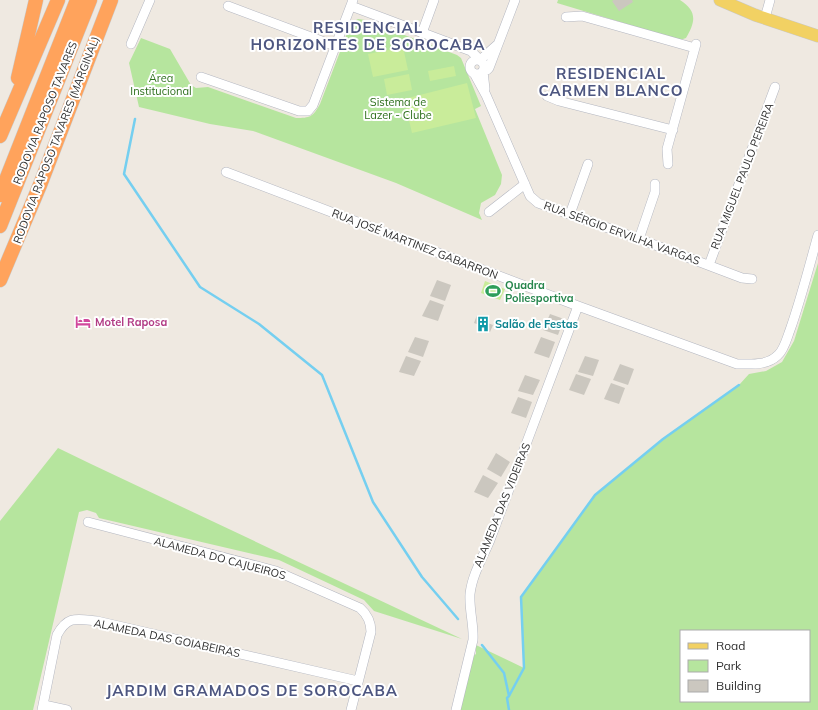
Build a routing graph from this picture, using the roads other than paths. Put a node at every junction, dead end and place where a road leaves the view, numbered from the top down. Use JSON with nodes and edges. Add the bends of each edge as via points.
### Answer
{"nodes":[{"id":1,"x":36,"y":0,"type":"edge"},
{"id":2,"x":58,"y":0,"type":"edge"},
{"id":3,"x":77,"y":0,"type":"edge"},
{"id":4,"x":90,"y":0,"type":"edge"},
{"id":5,"x":110,"y":0,"type":"edge"},
{"id":6,"x":150,"y":0,"type":"edge"},
{"id":7,"x":434,"y":0,"type":"edge"},
{"id":8,"x":515,"y":0,"type":"edge"},
{"id":9,"x":720,"y":0,"type":"edge"},
{"id":10,"x":770,"y":0,"type":"edge"},
{"id":11,"x":352,"y":3,"type":"edge"},
{"id":12,"x":228,"y":6,"type":"dead end"},
{"id":13,"x":566,"y":17,"type":"dead end"},
{"id":14,"x":765,"y":18,"type":"junction"},
{"id":15,"x":422,"y":33,"type":"junction"},
{"id":16,"x":818,"y":36,"type":"edge"},
{"id":17,"x":131,"y":44,"type":"dead end"},
{"id":18,"x":498,"y":44,"type":"junction"},
{"id":19,"x":335,"y":46,"type":"junction"},
{"id":20,"x":458,"y":46,"type":"junction"},
{"id":21,"x":480,"y":60,"type":"junction"},
{"id":22,"x":475,"y":70,"type":"junction"},
{"id":23,"x":201,"y":77,"type":"dead end"},
{"id":24,"x":776,"y":87,"type":"dead end"},
{"id":25,"x":547,"y":96,"type":"dead end"},
{"id":26,"x":11,"y":113,"type":"junction"},
{"id":27,"x":673,"y":130,"type":"junction"},
{"id":28,"x":0,"y":136,"type":"edge"},
{"id":29,"x":588,"y":164,"type":"dead end"},
{"id":30,"x":668,"y":164,"type":"dead end"},
{"id":31,"x":12,"y":165,"type":"junction"},
{"id":32,"x":226,"y":172,"type":"dead end"},
{"id":33,"x":525,"y":184,"type":"junction"},
{"id":34,"x":655,"y":184,"type":"dead end"},
{"id":35,"x":0,"y":187,"type":"edge"},
{"id":36,"x":0,"y":195,"type":"edge"},
{"id":37,"x":489,"y":212,"type":"dead end"},
{"id":38,"x":570,"y":214,"type":"junction"},
{"id":39,"x":0,"y":226,"type":"edge"},
{"id":40,"x":818,"y":235,"type":"edge"},
{"id":41,"x":639,"y":239,"type":"junction"},
{"id":42,"x":709,"y":265,"type":"junction"},
{"id":43,"x":752,"y":279,"type":"dead end"},
{"id":44,"x":0,"y":280,"type":"edge"},
{"id":45,"x":578,"y":306,"type":"junction"},
{"id":46,"x":88,"y":522,"type":"dead end"},
{"id":47,"x":358,"y":681,"type":"junction"},
{"id":48,"x":43,"y":707,"type":"edge"},
{"id":49,"x":67,"y":710,"type":"edge"},
{"id":50,"x":351,"y":710,"type":"edge"},
{"id":51,"x":456,"y":710,"type":"edge"}],
"edges":[{"from":1,"to":26,"type":"highway"},
{"from":2,"to":26,"type":"highway"},
{"from":3,"to":31,"type":"highway","name":"RODOVIA RAPOSO TAVARES"},
{"from":4,"to":39,"type":"highway","name":"RODOVIA RAPOSO TAVARES"},
{"from":5,"to":44,"type":"highway","name":"RODOVIA RAPOSO TAVARES (MARGINAL)","via":[[40,186]]},
{"from":6,"to":17,"type":"street"},
{"from":7,"to":15,"type":"street"},
{"from":8,"to":18,"type":"street"},
{"from":9,"to":14,"type":"main road"},
{"from":10,"to":14,"type":"street"},
{"from":11,"to":15,"type":"street"},
{"from":11,"to":19,"type":"street"},
{"from":12,"to":19,"type":"street"},
{"from":13,"to":27,"type":"street","via":[[582,16],[695,46]]},
{"from":14,"to":16,"type":"main road"},
{"from":15,"to":20,"type":"street"},
{"from":18,"to":21,"type":"street"},
{"from":18,"to":22,"type":"street","via":[[489,68]]},
{"from":19,"to":23,"type":"street","via":[[313,105],[308,111],[299,111]]},
{"from":20,"to":21,"type":"street","via":[[471,51]]},
{"from":20,"to":22,"type":"street","name":"RUA SÉRGIO ERVILHA VARGAS"},
{"from":21,"to":22,"type":"street","name":"RUA SÉRGIO ERVILHA VARGAS","via":[[484,65]]},
{"from":22,"to":33,"type":"street","name":"RUA SÉRGIO ERVILHA VARGAS"},
{"from":24,"to":42,"type":"street","name":"RUA MIGUEL PAULO PEREIRA"},
{"from":25,"to":27,"type":"street"},
{"from":26,"to":28,"type":"highway"},
{"from":27,"to":30,"type":"street","via":[[667,149]]},
{"from":29,"to":38,"type":"street"},
{"from":31,"to":35,"type":"highway"},
{"from":31,"to":36,"type":"highway","name":"RODOVIA RAPOSO TAVARES"},
{"from":32,"to":45,"type":"street","name":"RUA JOSÉ MARTINEZ GABARRON"},
{"from":33,"to":37,"type":"street"},
{"from":33,"to":38,"type":"street","name":"RUA SÉRGIO ERVILHA VARGAS","via":[[530,196],[538,203]]},
{"from":34,"to":41,"type":"street","via":[[655,192]]},
{"from":38,"to":41,"type":"street","name":"RUA SÉRGIO ERVILHA VARGAS"},
{"from":40,"to":45,"type":"street","name":"RUA JOSÉ MARTINEZ GABARRON","via":[[787,340],[778,355],[759,364],[737,364]]},
{"from":41,"to":42,"type":"street","name":"RUA SÉRGIO ERVILHA VARGAS"},
{"from":42,"to":43,"type":"street","name":"RUA SÉRGIO ERVILHA VARGAS","via":[[742,278]]},
{"from":45,"to":51,"type":"street","name":"ALAMEDA DAS VIDEIRAS","via":[[490,540],[474,574],[470,593],[473,640]]},
{"from":46,"to":47,"type":"street","name":"ALAMEDA DO CAJUEIROS","via":[[276,571],[360,608],[367,615],[371,625]]},
{"from":47,"to":48,"type":"street","name":"ALAMEDA DAS GOIABEIRAS","via":[[97,621],[74,619],[63,624],[57,635]]},
{"from":47,"to":50,"type":"street","name":"ALAMEDA DO CAJUEIROS"},
{"from":48,"to":49,"type":"street"}]}
